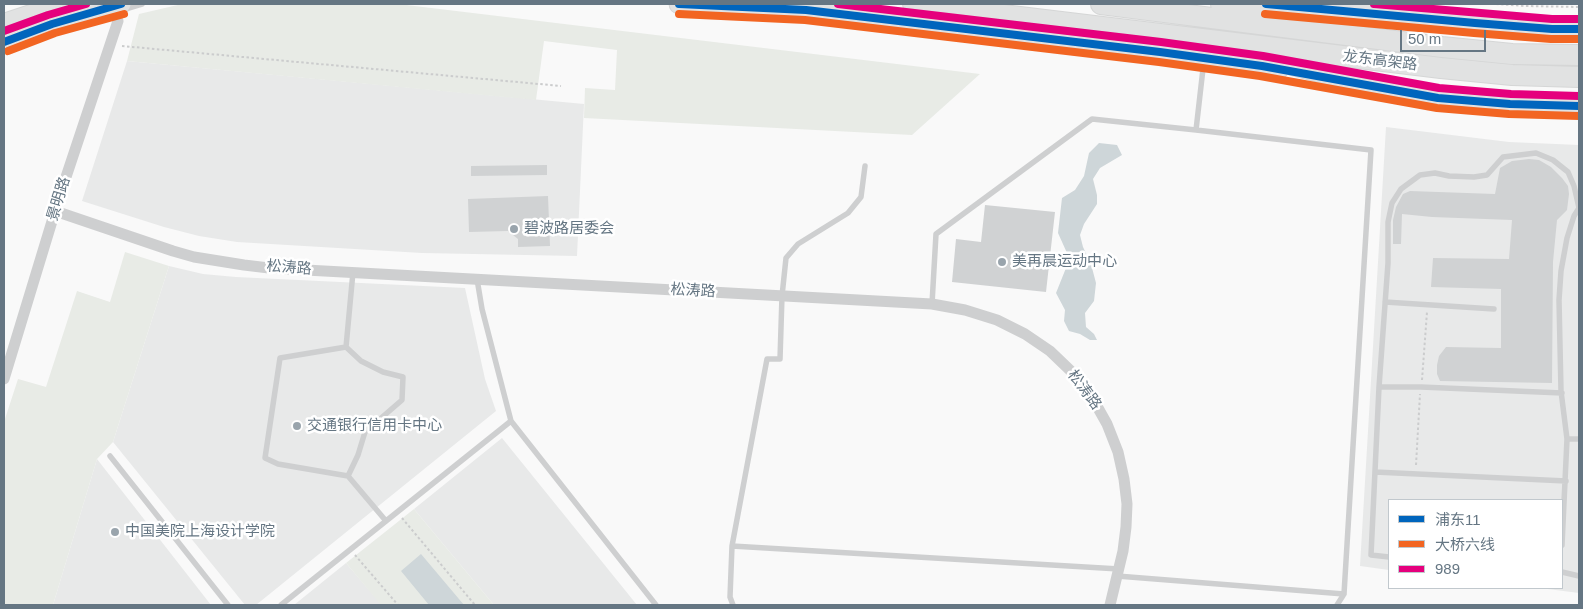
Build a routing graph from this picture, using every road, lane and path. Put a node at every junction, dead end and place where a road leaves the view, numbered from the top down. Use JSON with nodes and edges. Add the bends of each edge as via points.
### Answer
{"nodes":[{"id":1,"x":142,"y":4,"type":"edge"},
{"id":2,"x":680,"y":4,"type":"edge"},
{"id":3,"x":913,"y":4,"type":"edge"},
{"id":4,"x":1101,"y":4,"type":"edge"},
{"id":5,"x":1222,"y":4,"type":"edge"},
{"id":6,"x":1266,"y":4,"type":"edge"},
{"id":7,"x":1496,"y":4,"type":"edge"},
{"id":8,"x":1579,"y":7,"type":"edge"},
{"id":9,"x":57,"y":11,"type":"edge"},
{"id":10,"x":120,"y":11,"type":"edge"},
{"id":11,"x":4,"y":24,"type":"edge"},
{"id":12,"x":1579,"y":29,"type":"edge"},
{"id":13,"x":1182,"y":36,"type":"junction"},
{"id":14,"x":1377,"y":38,"type":"junction"},
{"id":15,"x":4,"y":42,"type":"edge"},
{"id":16,"x":110,"y":45,"type":"junction"},
{"id":17,"x":4,"y":47,"type":"edge"},
{"id":18,"x":1579,"y":55,"type":"edge"},
{"id":19,"x":1204,"y":58,"type":"junction"},
{"id":20,"x":1579,"y":77,"type":"edge"},
{"id":21,"x":561,"y":86,"type":"dead end"},
{"id":22,"x":1377,"y":87,"type":"junction"},
{"id":23,"x":1579,"y":106,"type":"edge"},
{"id":24,"x":1196,"y":130,"type":"junction"},
{"id":25,"x":865,"y":166,"type":"dead end"},
{"id":26,"x":1579,"y":208,"type":"edge"},
{"id":27,"x":55,"y":211,"type":"junction"},
{"id":28,"x":353,"y":272,"type":"junction"},
{"id":29,"x":477,"y":279,"type":"junction"},
{"id":30,"x":782,"y":296,"type":"junction"},
{"id":31,"x":1385,"y":302,"type":"junction"},
{"id":32,"x":932,"y":304,"type":"junction"},
{"id":33,"x":1494,"y":309,"type":"dead end"},
{"id":34,"x":346,"y":347,"type":"junction"},
{"id":35,"x":4,"y":379,"type":"edge"},
{"id":36,"x":1379,"y":387,"type":"junction"},
{"id":37,"x":1562,"y":393,"type":"junction"},
{"id":38,"x":511,"y":421,"type":"junction"},
{"id":39,"x":1567,"y":439,"type":"junction"},
{"id":40,"x":1579,"y":439,"type":"edge"},
{"id":41,"x":110,"y":456,"type":"dead end"},
{"id":42,"x":1375,"y":472,"type":"junction"},
{"id":43,"x":348,"y":476,"type":"junction"},
{"id":44,"x":1566,"y":481,"type":"junction"},
{"id":45,"x":398,"y":512,"type":"junction"},
{"id":46,"x":386,"y":521,"type":"junction"},
{"id":47,"x":1563,"y":529,"type":"edge"},
{"id":48,"x":732,"y":546,"type":"junction"},
{"id":49,"x":350,"y":550,"type":"junction"},
{"id":50,"x":1388,"y":557,"type":"edge"},
{"id":51,"x":1118,"y":572,"type":"junction"},
{"id":52,"x":1563,"y":573,"type":"edge"},
{"id":53,"x":1579,"y":576,"type":"edge"},
{"id":54,"x":1344,"y":594,"type":"junction"},
{"id":55,"x":228,"y":605,"type":"edge"},
{"id":56,"x":281,"y":605,"type":"edge"},
{"id":57,"x":398,"y":605,"type":"edge"},
{"id":58,"x":476,"y":605,"type":"edge"},
{"id":59,"x":656,"y":605,"type":"edge"},
{"id":60,"x":733,"y":605,"type":"edge"},
{"id":61,"x":1110,"y":605,"type":"edge"},
{"id":62,"x":1337,"y":605,"type":"edge"}],
"edges":[{"from":1,"to":10,"type":"lane"},
{"from":2,"to":19,"type":"main road","via":[[806,10]]},
{"from":3,"to":13,"type":"highway","name":"龙东高架路"},
{"from":4,"to":14,"type":"highway","name":"龙东高架路"},
{"from":5,"to":14,"type":"highway"},
{"from":6,"to":12,"type":"main road"},
{"from":7,"to":8,"type":"path"},
{"from":9,"to":10,"type":"main road"},
{"from":9,"to":11,"type":"highway"},
{"from":9,"to":15,"type":"main road"},
{"from":10,"to":16,"type":"street","name":"景明路"},
{"from":10,"to":17,"type":"lane","via":[[47,31]]},
{"from":13,"to":20,"type":"highway","name":"龙东高架路","via":[[1512,75]]},
{"from":13,"to":22,"type":"highway"},
{"from":14,"to":18,"type":"highway","name":"龙东高架路","via":[[1512,54]]},
{"from":16,"to":21,"type":"path"},
{"from":16,"to":27,"type":"street","name":"景明路"},
{"from":19,"to":22,"type":"main road"},
{"from":19,"to":24,"type":"lane"},
{"from":22,"to":23,"type":"main road","via":[[1438,98]]},
{"from":24,"to":32,"type":"lane","via":[[1092,118],[936,234]]},
{"from":24,"to":54,"type":"lane","via":[[1371,150]]},
{"from":25,"to":30,"type":"lane","via":[[861,197],[848,213],[798,244],[786,258]]},
{"from":26,"to":31,"type":"lane","via":[[1568,172],[1553,160],[1536,153],[1503,157],[1487,175],[1435,173],[1420,176],[1401,189],[1392,203],[1388,222]]},
{"from":26,"to":37,"type":"lane","via":[[1569,231],[1561,270]]},
{"from":27,"to":28,"type":"street","name":"松涛路","via":[[194,257],[269,268]]},
{"from":27,"to":35,"type":"street","name":"景明路"},
{"from":28,"to":29,"type":"street","name":"松涛路"},
{"from":28,"to":34,"type":"lane"},
{"from":29,"to":30,"type":"street","name":"松涛路"},
{"from":29,"to":38,"type":"lane"},
{"from":30,"to":32,"type":"street","name":"松涛路"},
{"from":30,"to":48,"type":"lane","via":[[780,360],[768,359]]},
{"from":31,"to":33,"type":"lane"},
{"from":31,"to":36,"type":"lane"},
{"from":32,"to":51,"type":"street","name":"松涛路","via":[[997,320],[1025,334],[1050,351],[1075,375],[1093,399],[1118,452],[1124,480],[1126,527]]},
{"from":34,"to":43,"type":"lane","via":[[360,361],[403,377],[402,400],[365,432]]},
{"from":34,"to":43,"type":"lane","via":[[280,358],[265,458],[278,464]]},
{"from":36,"to":37,"type":"lane"},
{"from":36,"to":42,"type":"lane"},
{"from":37,"to":39,"type":"lane"},
{"from":38,"to":45,"type":"lane"},
{"from":38,"to":59,"type":"lane"},
{"from":39,"to":40,"type":"lane"},
{"from":39,"to":44,"type":"lane"},
{"from":41,"to":55,"type":"lane"},
{"from":42,"to":44,"type":"lane"},
{"from":42,"to":50,"type":"lane","via":[[1371,555]]},
{"from":43,"to":46,"type":"lane"},
{"from":44,"to":47,"type":"lane"},
{"from":45,"to":46,"type":"lane"},
{"from":45,"to":58,"type":"path"},
{"from":46,"to":49,"type":"lane"},
{"from":48,"to":51,"type":"lane"},
{"from":48,"to":60,"type":"lane","via":[[730,597]]},
{"from":49,"to":56,"type":"lane"},
{"from":49,"to":57,"type":"path"},
{"from":51,"to":54,"type":"lane"},
{"from":51,"to":61,"type":"street","name":"松涛路"},
{"from":52,"to":53,"type":"lane"},
{"from":54,"to":62,"type":"lane"}]}
